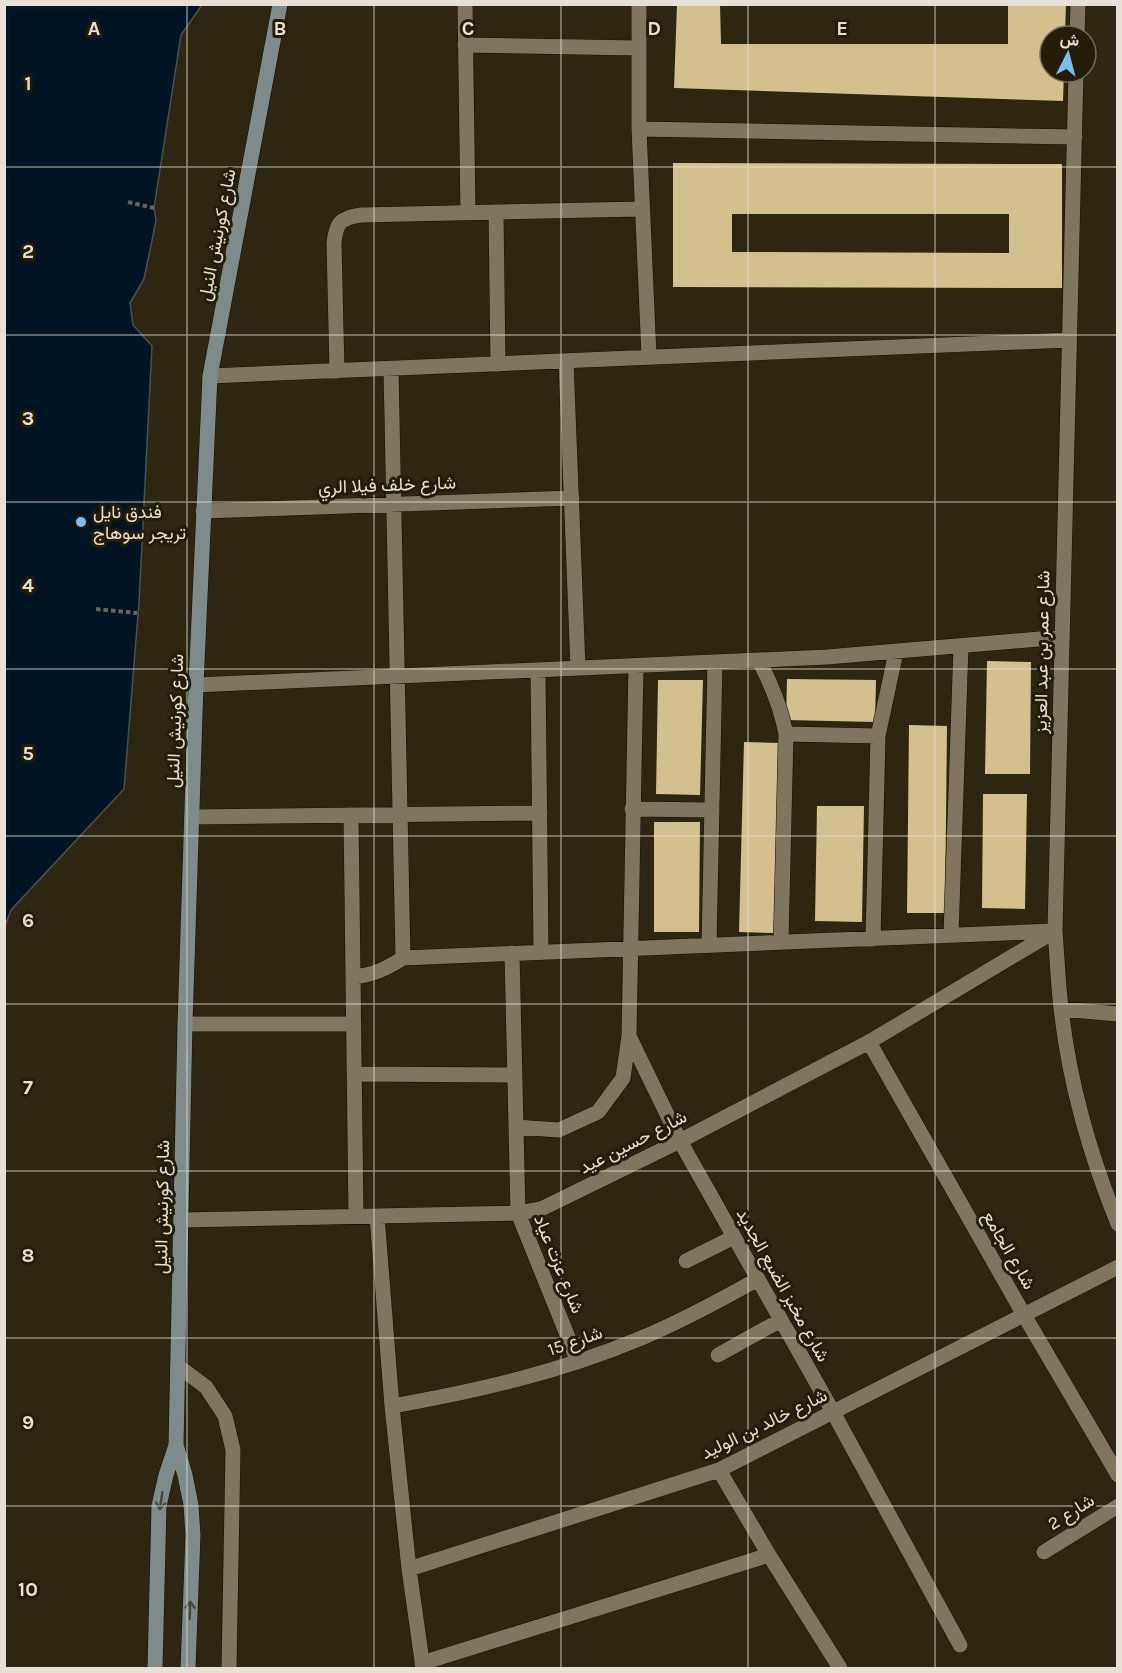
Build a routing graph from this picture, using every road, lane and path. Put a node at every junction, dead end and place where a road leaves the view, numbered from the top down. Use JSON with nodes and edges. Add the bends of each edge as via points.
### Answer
{"nodes":[{"id":1,"x":280,"y":4,"type":"edge"},
{"id":2,"x":465,"y":4,"type":"edge"},
{"id":3,"x":639,"y":4,"type":"edge"},
{"id":4,"x":1078,"y":4,"type":"edge"},
{"id":5,"x":1077,"y":24,"type":"edge"},
{"id":6,"x":465,"y":45,"type":"junction"},
{"id":7,"x":638,"y":48,"type":"junction"},
{"id":8,"x":1076,"y":84,"type":"edge"},
{"id":9,"x":639,"y":129,"type":"junction"},
{"id":10,"x":1075,"y":137,"type":"junction"},
{"id":11,"x":128,"y":202,"type":"dead end"},
{"id":12,"x":154,"y":208,"type":"dead end"},
{"id":13,"x":641,"y":209,"type":"junction"},
{"id":14,"x":496,"y":212,"type":"junction"},
{"id":15,"x":468,"y":213,"type":"junction"},
{"id":16,"x":1069,"y":340,"type":"junction"},
{"id":17,"x":649,"y":356,"type":"junction"},
{"id":18,"x":566,"y":361,"type":"junction"},
{"id":19,"x":498,"y":364,"type":"junction"},
{"id":20,"x":391,"y":369,"type":"junction"},
{"id":21,"x":337,"y":371,"type":"junction"},
{"id":22,"x":210,"y":376,"type":"junction"},
{"id":23,"x":572,"y":498,"type":"junction"},
{"id":24,"x":394,"y":504,"type":"junction"},
{"id":25,"x":203,"y":511,"type":"junction"},
{"id":26,"x":96,"y":609,"type":"dead end"},
{"id":27,"x":137,"y":613,"type":"dead end"},
{"id":28,"x":1062,"y":637,"type":"junction"},
{"id":29,"x":961,"y":647,"type":"junction"},
{"id":30,"x":896,"y":652,"type":"junction"},
{"id":31,"x":759,"y":661,"type":"junction"},
{"id":32,"x":715,"y":662,"type":"junction"},
{"id":33,"x":636,"y":666,"type":"junction"},
{"id":34,"x":578,"y":668,"type":"junction"},
{"id":35,"x":538,"y":670,"type":"junction"},
{"id":36,"x":397,"y":676,"type":"junction"},
{"id":37,"x":196,"y":685,"type":"junction"},
{"id":38,"x":786,"y":734,"type":"junction"},
{"id":39,"x":878,"y":736,"type":"junction"},
{"id":40,"x":632,"y":809,"type":"junction"},
{"id":41,"x":712,"y":810,"type":"junction"},
{"id":42,"x":540,"y":813,"type":"junction"},
{"id":43,"x":351,"y":815,"type":"junction"},
{"id":44,"x":400,"y":815,"type":"junction"},
{"id":45,"x":192,"y":817,"type":"junction"},
{"id":46,"x":1055,"y":931,"type":"junction"},
{"id":47,"x":951,"y":935,"type":"junction"},
{"id":48,"x":873,"y":939,"type":"junction"},
{"id":49,"x":781,"y":942,"type":"junction"},
{"id":50,"x":709,"y":945,"type":"junction"},
{"id":51,"x":630,"y":948,"type":"junction"},
{"id":52,"x":541,"y":952,"type":"junction"},
{"id":53,"x":512,"y":953,"type":"junction"},
{"id":54,"x":403,"y":958,"type":"junction"},
{"id":55,"x":353,"y":976,"type":"junction"},
{"id":56,"x":1061,"y":1009,"type":"junction"},
{"id":57,"x":1118,"y":1014,"type":"edge"},
{"id":58,"x":185,"y":1024,"type":"junction"},
{"id":59,"x":354,"y":1024,"type":"junction"},
{"id":60,"x":629,"y":1036,"type":"junction"},
{"id":61,"x":868,"y":1042,"type":"junction"},
{"id":62,"x":354,"y":1074,"type":"junction"},
{"id":63,"x":515,"y":1075,"type":"junction"},
{"id":64,"x":516,"y":1127,"type":"junction"},
{"id":65,"x":680,"y":1141,"type":"junction"},
{"id":66,"x":518,"y":1213,"type":"junction"},
{"id":67,"x":356,"y":1216,"type":"junction"},
{"id":68,"x":377,"y":1216,"type":"junction"},
{"id":69,"x":182,"y":1220,"type":"junction"},
{"id":70,"x":1118,"y":1224,"type":"edge"},
{"id":71,"x":734,"y":1237,"type":"junction"},
{"id":72,"x":686,"y":1261,"type":"dead end"},
{"id":73,"x":1118,"y":1267,"type":"edge"},
{"id":74,"x":758,"y":1279,"type":"junction"},
{"id":75,"x":1024,"y":1315,"type":"junction"},
{"id":76,"x":781,"y":1320,"type":"junction"},
{"id":77,"x":718,"y":1355,"type":"dead end"},
{"id":78,"x":578,"y":1362,"type":"junction"},
{"id":79,"x":178,"y":1365,"type":"junction"},
{"id":80,"x":392,"y":1406,"type":"junction"},
{"id":81,"x":833,"y":1412,"type":"junction"},
{"id":82,"x":176,"y":1445,"type":"junction"},
{"id":83,"x":719,"y":1470,"type":"junction"},
{"id":84,"x":1118,"y":1475,"type":"edge"},
{"id":85,"x":1118,"y":1506,"type":"edge"},
{"id":86,"x":1044,"y":1552,"type":"dead end"},
{"id":87,"x":769,"y":1555,"type":"junction"},
{"id":88,"x":409,"y":1569,"type":"junction"},
{"id":89,"x":960,"y":1645,"type":"dead end"},
{"id":90,"x":422,"y":1666,"type":"edge"},
{"id":91,"x":155,"y":1668,"type":"edge"},
{"id":92,"x":188,"y":1668,"type":"edge"},
{"id":93,"x":229,"y":1668,"type":"edge"},
{"id":94,"x":840,"y":1668,"type":"edge"}],
"edges":[{"from":1,"to":22,"type":"main road","name":"شارع كورنيش النيل"},
{"from":2,"to":6,"type":"street"},
{"from":3,"to":7,"type":"street"},
{"from":4,"to":5,"type":"street"},
{"from":6,"to":7,"type":"street"},
{"from":6,"to":15,"type":"street"},
{"from":7,"to":9,"type":"street"},
{"from":8,"to":10,"type":"street","name":"شارع عمر بن عبد العزيز"},
{"from":9,"to":10,"type":"street"},
{"from":9,"to":13,"type":"street"},
{"from":10,"to":16,"type":"street","name":"شارع عمر بن عبد العزيز"},
{"from":11,"to":12,"type":"path"},
{"from":13,"to":14,"type":"street"},
{"from":13,"to":17,"type":"street"},
{"from":14,"to":15,"type":"street"},
{"from":14,"to":19,"type":"street"},
{"from":15,"to":21,"type":"street","via":[[361,215],[346,217],[335,228]]},
{"from":16,"to":17,"type":"street"},
{"from":16,"to":28,"type":"street","name":"شارع عمر بن عبد العزيز"},
{"from":17,"to":18,"type":"street"},
{"from":18,"to":19,"type":"street"},
{"from":18,"to":23,"type":"street"},
{"from":19,"to":20,"type":"street"},
{"from":20,"to":21,"type":"street"},
{"from":20,"to":24,"type":"street"},
{"from":21,"to":22,"type":"street"},
{"from":22,"to":25,"type":"main road","name":"شارع كورنيش النيل"},
{"from":23,"to":24,"type":"street","name":"شارع خلف فيلا الري"},
{"from":23,"to":34,"type":"street"},
{"from":24,"to":25,"type":"street","name":"شارع خلف فيلا الري"},
{"from":24,"to":36,"type":"street"},
{"from":25,"to":37,"type":"main road","name":"شارع كورنيش النيل"},
{"from":26,"to":27,"type":"path"},
{"from":28,"to":29,"type":"street"},
{"from":28,"to":46,"type":"street","name":"شارع عمر بن عبد العزيز"},
{"from":29,"to":30,"type":"street"},
{"from":29,"to":47,"type":"street"},
{"from":30,"to":31,"type":"street"},
{"from":30,"to":39,"type":"street"},
{"from":31,"to":32,"type":"street"},
{"from":31,"to":38,"type":"street","via":[[781,709]]},
{"from":32,"to":33,"type":"street"},
{"from":32,"to":41,"type":"street"},
{"from":33,"to":34,"type":"street"},
{"from":33,"to":40,"type":"street"},
{"from":34,"to":35,"type":"street"},
{"from":35,"to":36,"type":"street"},
{"from":35,"to":42,"type":"street"},
{"from":36,"to":37,"type":"street"},
{"from":36,"to":44,"type":"street"},
{"from":37,"to":45,"type":"main road","name":"شارع كورنيش النيل"},
{"from":38,"to":39,"type":"street"},
{"from":38,"to":49,"type":"street"},
{"from":39,"to":48,"type":"street"},
{"from":40,"to":41,"type":"street"},
{"from":40,"to":51,"type":"street"},
{"from":41,"to":50,"type":"street"},
{"from":42,"to":44,"type":"street"},
{"from":42,"to":52,"type":"street"},
{"from":43,"to":44,"type":"street"},
{"from":43,"to":45,"type":"street"},
{"from":43,"to":55,"type":"street"},
{"from":44,"to":54,"type":"street"},
{"from":45,"to":58,"type":"main road","name":"شارع كورنيش النيل"},
{"from":46,"to":47,"type":"street"},
{"from":46,"to":56,"type":"street","name":"شارع عمر بن عبد العزيز"},
{"from":46,"to":61,"type":"street","name":"شارع حسين عيد"},
{"from":47,"to":48,"type":"street"},
{"from":48,"to":49,"type":"street"},
{"from":49,"to":50,"type":"street"},
{"from":50,"to":51,"type":"street"},
{"from":51,"to":52,"type":"street"},
{"from":51,"to":60,"type":"street"},
{"from":52,"to":53,"type":"street"},
{"from":53,"to":54,"type":"street"},
{"from":53,"to":63,"type":"street"},
{"from":54,"to":55,"type":"street","via":[[371,975]]},
{"from":55,"to":59,"type":"street"},
{"from":56,"to":57,"type":"street"},
{"from":56,"to":70,"type":"street","name":"شارع عمر بن عبد العزيز","via":[[1081,1115]]},
{"from":58,"to":59,"type":"street"},
{"from":58,"to":69,"type":"main road","name":"شارع كورنيش النيل"},
{"from":59,"to":62,"type":"street"},
{"from":60,"to":64,"type":"street","via":[[623,1078],[598,1112],[559,1130]]},
{"from":60,"to":65,"type":"street","name":"شارع مخبز الضبع الجديد"},
{"from":61,"to":65,"type":"street","name":"شارع حسين عيد"},
{"from":61,"to":75,"type":"street","name":"شارع الجامع"},
{"from":62,"to":63,"type":"street"},
{"from":62,"to":67,"type":"street"},
{"from":63,"to":64,"type":"street"},
{"from":64,"to":66,"type":"street"},
{"from":65,"to":66,"type":"street","name":"شارع حسين عيد","via":[[562,1200]]},
{"from":65,"to":71,"type":"street","name":"شارع مخبز الضبع الجديد"},
{"from":66,"to":68,"type":"street","name":"شارع حسين عيد"},
{"from":66,"to":78,"type":"street","name":"شارع عزت عياد"},
{"from":67,"to":68,"type":"street","name":"شارع حسين عيد"},
{"from":67,"to":69,"type":"street","name":"شارع حسين عيد"},
{"from":68,"to":80,"type":"street"},
{"from":69,"to":79,"type":"main road","name":"شارع كورنيش النيل"},
{"from":71,"to":72,"type":"street"},
{"from":71,"to":74,"type":"street","name":"شارع مخبز الضبع الجديد"},
{"from":73,"to":75,"type":"street","name":"شارع خالد بن الوليد"},
{"from":74,"to":76,"type":"street","name":"شارع مخبز الضبع الجديد"},
{"from":74,"to":78,"type":"street","name":"شارع 15","via":[[700,1311]]},
{"from":75,"to":81,"type":"street","name":"شارع خالد بن الوليد"},
{"from":75,"to":84,"type":"street","name":"شارع الجامع"},
{"from":76,"to":77,"type":"street"},
{"from":76,"to":81,"type":"street","name":"شارع مخبز الضبع الجديد"},
{"from":78,"to":80,"type":"street","name":"شارع 15","via":[[517,1381]]},
{"from":79,"to":82,"type":"main road","name":"شارع كورنيش النيل"},
{"from":79,"to":93,"type":"street","via":[[206,1387],[225,1416],[233,1450]]},
{"from":80,"to":88,"type":"street"},
{"from":81,"to":83,"type":"street","name":"شارع خالد بن الوليد"},
{"from":81,"to":89,"type":"street","name":"شارع مخبز الضبع الجديد"},
{"from":82,"to":91,"type":"main road","name":"شارع كورنيش النيل","one_way":true,"via":[[159,1506]]},
{"from":92,"to":82,"type":"main road","name":"شارع كورنيش النيل","one_way":true,"via":[[193,1535],[191,1505]]},
{"from":83,"to":87,"type":"street"},
{"from":83,"to":88,"type":"street","name":"شارع خالد بن الوليد"},
{"from":85,"to":86,"type":"street","name":"شارع 2"},
{"from":87,"to":90,"type":"street"},
{"from":87,"to":94,"type":"street"},
{"from":88,"to":90,"type":"street"}]}
